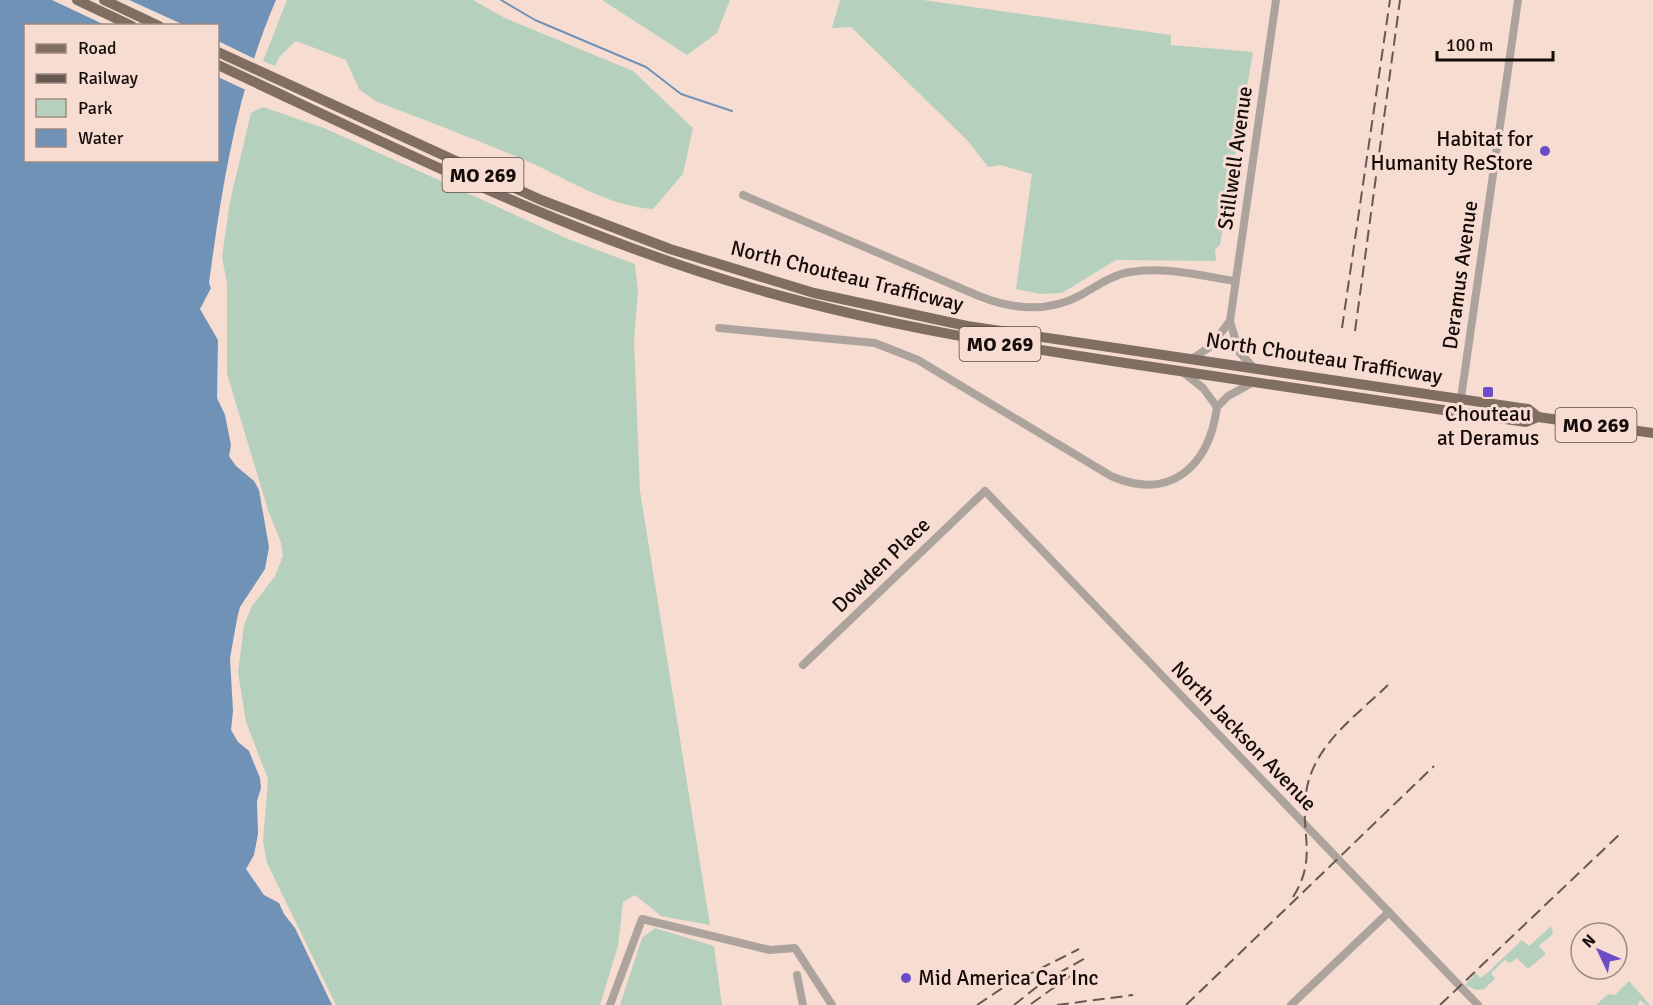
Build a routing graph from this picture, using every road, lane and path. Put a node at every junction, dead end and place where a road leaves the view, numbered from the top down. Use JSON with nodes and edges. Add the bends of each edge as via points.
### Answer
{"nodes":[{"id":1,"x":77,"y":0,"type":"edge"},
{"id":2,"x":104,"y":0,"type":"edge"},
{"id":3,"x":1276,"y":0,"type":"edge"},
{"id":4,"x":1518,"y":0,"type":"edge"},
{"id":5,"x":128,"y":24,"type":"edge"},
{"id":6,"x":155,"y":24,"type":"edge"},
{"id":7,"x":219,"y":52,"type":"edge"},
{"id":8,"x":219,"y":65,"type":"edge"},
{"id":9,"x":743,"y":195,"type":"dead end"},
{"id":10,"x":1235,"y":281,"type":"junction"},
{"id":11,"x":1230,"y":321,"type":"junction"},
{"id":12,"x":719,"y":328,"type":"dead end"},
{"id":13,"x":1193,"y":358,"type":"junction"},
{"id":14,"x":1253,"y":367,"type":"junction"},
{"id":15,"x":1181,"y":372,"type":"junction"},
{"id":16,"x":1250,"y":384,"type":"junction"},
{"id":17,"x":1461,"y":399,"type":"junction"},
{"id":18,"x":1217,"y":407,"type":"junction"},
{"id":19,"x":1459,"y":412,"type":"junction"},
{"id":20,"x":1538,"y":417,"type":"junction"},
{"id":21,"x":1653,"y":433,"type":"edge"},
{"id":22,"x":985,"y":491,"type":"joint"},
{"id":23,"x":803,"y":666,"type":"dead end"},
{"id":24,"x":1389,"y":912,"type":"junction"},
{"id":25,"x":797,"y":975,"type":"dead end"},
{"id":26,"x":610,"y":1005,"type":"edge"},
{"id":27,"x":803,"y":1005,"type":"edge"},
{"id":28,"x":832,"y":1005,"type":"edge"},
{"id":29,"x":1291,"y":1005,"type":"edge"},
{"id":30,"x":1478,"y":1005,"type":"edge"}],
"edges":[{"from":1,"to":5,"type":"main road"},
{"from":2,"to":6,"type":"main road"},
{"from":3,"to":10,"type":"street","name":"Stillwell Avenue"},
{"from":4,"to":17,"type":"street","name":"Deramus Avenue"},
{"from":7,"to":13,"type":"main road","name":"North Chouteau Trafficway","number":"MO 269","via":[[541,200],[756,277],[895,313]]},
{"from":8,"to":15,"type":"main road","name":"North Chouteau Trafficway","number":"MO 269","via":[[538,212],[753,288],[874,320]]},
{"from":9,"to":10,"type":"street","name":"North Chouteau Trafficway","via":[[1013,307],[1059,304],[1132,271]]},
{"from":10,"to":11,"type":"street","name":"Stillwell Avenue"},
{"from":11,"to":13,"type":"street","via":[[1210,347]]},
{"from":11,"to":14,"type":"street","name":"Stillwell Avenue","via":[[1239,352]]},
{"from":12,"to":18,"type":"street","via":[[890,346],[1112,476],[1139,485],[1165,483],[1196,462],[1209,443]]},
{"from":13,"to":14,"type":"main road","name":"North Chouteau Trafficway","number":"MO 269"},
{"from":14,"to":17,"type":"main road","name":"North Chouteau Trafficway","number":"MO 269"},
{"from":15,"to":16,"type":"main road","name":"North Chouteau Trafficway","number":"MO 269"},
{"from":15,"to":18,"type":"street","name":"North Chouteau Trafficway","via":[[1203,388]]},
{"from":16,"to":18,"type":"street"},
{"from":16,"to":19,"type":"main road","name":"North Chouteau Trafficway","number":"MO 269"},
{"from":17,"to":19,"type":"street","name":"Deramus Avenue"},
{"from":17,"to":20,"type":"main road","name":"North Chouteau Trafficway","number":"MO 269","via":[[1527,409]]},
{"from":19,"to":20,"type":"main road","name":"North Chouteau Trafficway","number":"MO 269","via":[[1526,422]]},
{"from":20,"to":21,"type":"main road","name":"North Chouteau Trafficway","number":"MO 269"},
{"from":22,"to":23,"type":"street","name":"Dowden Place"},
{"from":22,"to":24,"type":"street","name":"North Jackson Avenue"},
{"from":24,"to":29,"type":"street"},
{"from":24,"to":30,"type":"street","name":"North Jackson Avenue"},
{"from":25,"to":27,"type":"street"},
{"from":26,"to":28,"type":"street","via":[[642,919],[770,950],[795,948]]}]}
